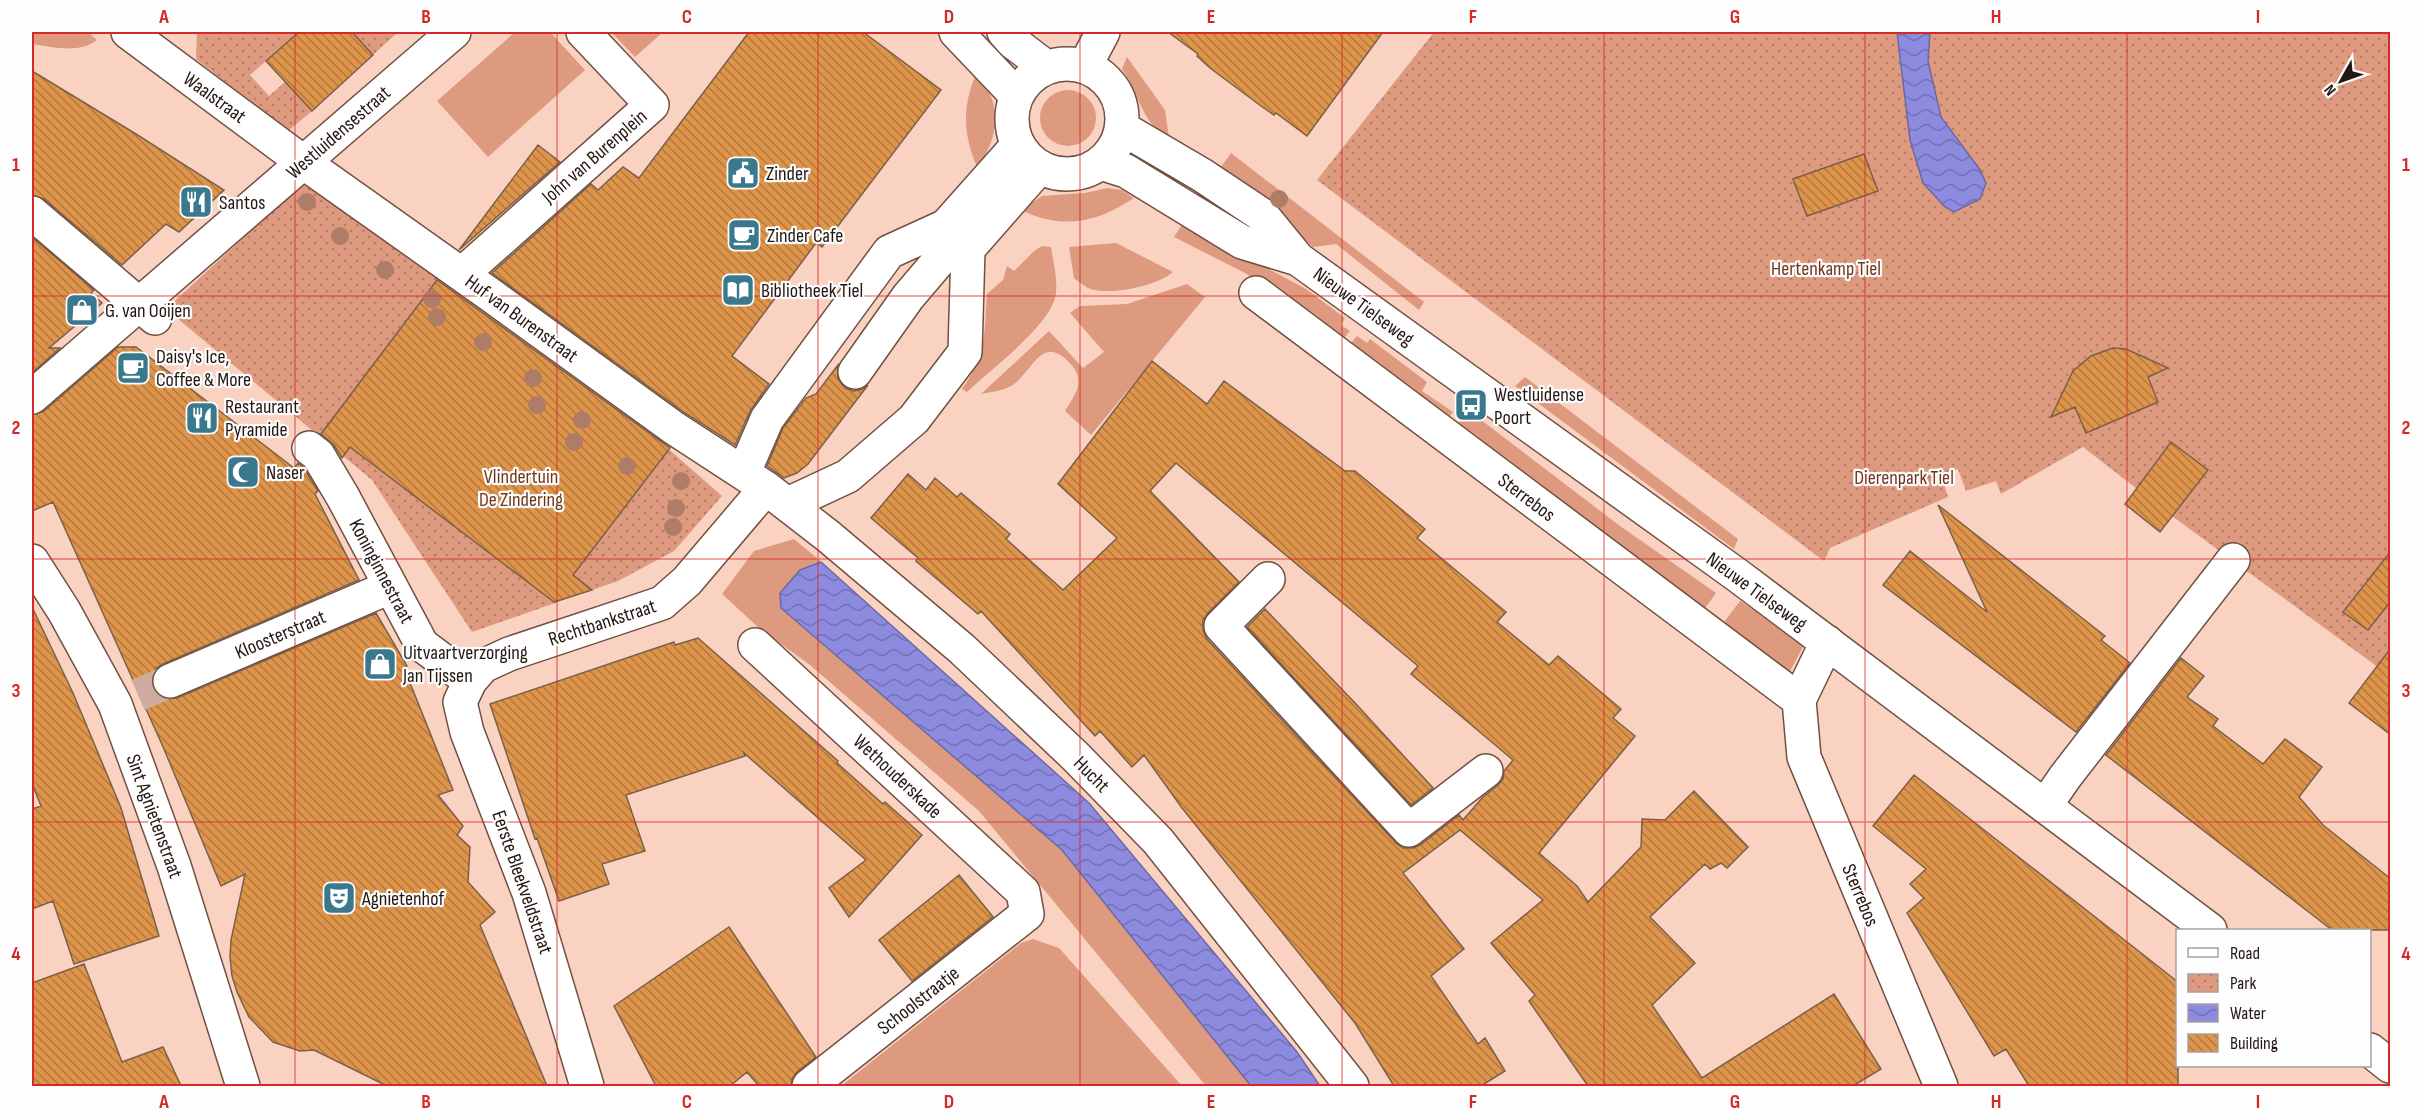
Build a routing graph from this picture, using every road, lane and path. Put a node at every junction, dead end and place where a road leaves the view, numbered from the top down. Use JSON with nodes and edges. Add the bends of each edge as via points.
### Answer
{"nodes":[{"id":1,"x":128,"y":32,"type":"edge"},
{"id":2,"x":454,"y":32,"type":"edge"},
{"id":3,"x":583,"y":32,"type":"edge"},
{"id":4,"x":957,"y":32,"type":"edge"},
{"id":5,"x":1004,"y":32,"type":"edge"},
{"id":6,"x":1103,"y":32,"type":"edge"},
{"id":7,"x":1085,"y":66,"type":"junction"},
{"id":8,"x":1046,"y":67,"type":"junction"},
{"id":9,"x":1016,"y":95,"type":"junction"},
{"id":10,"x":1122,"y":128,"type":"junction"},
{"id":11,"x":1029,"y":157,"type":"junction"},
{"id":12,"x":303,"y":162,"type":"junction"},
{"id":13,"x":1101,"y":163,"type":"junction"},
{"id":14,"x":32,"y":213,"type":"edge"},
{"id":15,"x":952,"y":244,"type":"junction"},
{"id":16,"x":1298,"y":258,"type":"junction"},
{"id":17,"x":462,"y":274,"type":"junction"},
{"id":18,"x":1256,"y":293,"type":"dead end"},
{"id":19,"x":147,"y":312,"type":"junction"},
{"id":20,"x":855,"y":372,"type":"dead end"},
{"id":21,"x":32,"y":397,"type":"edge"},
{"id":22,"x":309,"y":447,"type":"dead end"},
{"id":23,"x":766,"y":488,"type":"junction"},
{"id":24,"x":2233,"y":560,"type":"dead end"},
{"id":25,"x":32,"y":561,"type":"edge"},
{"id":26,"x":1268,"y":579,"type":"dead end"},
{"id":27,"x":390,"y":587,"type":"junction"},
{"id":28,"x":1827,"y":642,"type":"junction"},
{"id":29,"x":755,"y":645,"type":"dead end"},
{"id":30,"x":170,"y":681,"type":"tunnel mouth"},
{"id":31,"x":470,"y":681,"type":"junction"},
{"id":32,"x":1798,"y":700,"type":"junction"},
{"id":33,"x":1486,"y":771,"type":"dead end"},
{"id":34,"x":2045,"y":806,"type":"junction"},
{"id":35,"x":1026,"y":914,"type":"joint"},
{"id":36,"x":2209,"y":929,"type":"edge"},
{"id":37,"x":2371,"y":1051,"type":"edge"},
{"id":38,"x":2391,"y":1066,"type":"edge"},
{"id":39,"x":243,"y":1086,"type":"edge"},
{"id":40,"x":587,"y":1086,"type":"edge"},
{"id":41,"x":809,"y":1086,"type":"edge"},
{"id":42,"x":1352,"y":1086,"type":"edge"},
{"id":43,"x":1941,"y":1086,"type":"edge"}],
"edges":[{"from":1,"to":12,"type":"street","name":"Waalstraat"},
{"from":2,"to":12,"type":"street","name":"Westluidensestraat"},
{"from":3,"to":17,"type":"street","name":"John van Burenplein","via":[[652,105]]},
{"from":4,"to":9,"type":"street"},
{"from":5,"to":8,"type":"street"},
{"from":6,"to":7,"type":"street"},
{"from":7,"to":8,"type":"street","via":[[1065,63]]},
{"from":7,"to":10,"type":"street","via":[[1103,76],[1115,92],[1122,111]]},
{"from":8,"to":9,"type":"street","via":[[1029,78]]},
{"from":9,"to":11,"type":"street","via":[[1011,115],[1013,136]]},
{"from":10,"to":13,"type":"street","via":[[1115,148]]},
{"from":10,"to":16,"type":"street","name":"Nieuwe Tielseweg","via":[[1262,214]]},
{"from":11,"to":13,"type":"street","via":[[1059,175],[1080,174]]},
{"from":11,"to":15,"type":"street","name":"Rechtbankstraat"},
{"from":12,"to":17,"type":"street","name":"Huf van Burenstraat"},
{"from":12,"to":19,"type":"street","name":"Westluidensestraat"},
{"from":13,"to":16,"type":"street","name":"Nieuwe Tielseweg","via":[[1126,171],[1242,242]]},
{"from":14,"to":19,"type":"street"},
{"from":15,"to":20,"type":"street","name":"Rechtbankstraat","via":[[908,297]]},
{"from":15,"to":23,"type":"street","name":"Rechtbankstraat","via":[[889,252],[767,419]]},
{"from":15,"to":23,"type":"street","name":"Rechtbankstraat","via":[[965,352],[914,419],[848,476]]},
{"from":16,"to":28,"type":"street","name":"Nieuwe Tielseweg"},
{"from":17,"to":23,"type":"street","name":"Huf van Burenstraat","via":[[674,428]]},
{"from":18,"to":32,"type":"street","name":"Sterrebos"},
{"from":19,"to":21,"type":"street","name":"Westluidensestraat"},
{"from":22,"to":27,"type":"street","name":"Koninginnestraat","via":[[344,497]]},
{"from":23,"to":31,"type":"street","name":"Rechtbankstraat","via":[[687,581],[662,603],[509,654],[483,666]]},
{"from":23,"to":42,"type":"street","name":"Hucht","via":[[962,649],[1075,756],[1158,841]]},
{"from":24,"to":34,"type":"street"},
{"from":25,"to":39,"type":"street","name":"Sint Agnietenstraat","via":[[126,700]]},
{"from":26,"to":33,"type":"street","via":[[1221,626],[1409,830]]},
{"from":27,"to":30,"type":"street","name":"Kloosterstraat"},
{"from":27,"to":31,"type":"street","name":"Koninginnestraat","via":[[422,645]]},
{"from":28,"to":32,"type":"street"},
{"from":28,"to":34,"type":"street","name":"Nieuwe Tielseweg"},
{"from":29,"to":35,"type":"street","name":"Wethouderskade","via":[[1023,892]]},
{"from":31,"to":40,"type":"street","name":"Eerste Bleekveldstraat","via":[[460,702],[467,732],[529,893]]},
{"from":32,"to":43,"type":"street","name":"Sterrebos","via":[[1804,758]]},
{"from":34,"to":36,"type":"street","name":"Nieuwe Tielseweg"},
{"from":35,"to":41,"type":"street","name":"Schoolstraatje"},
{"from":37,"to":38,"type":"street"}]}
